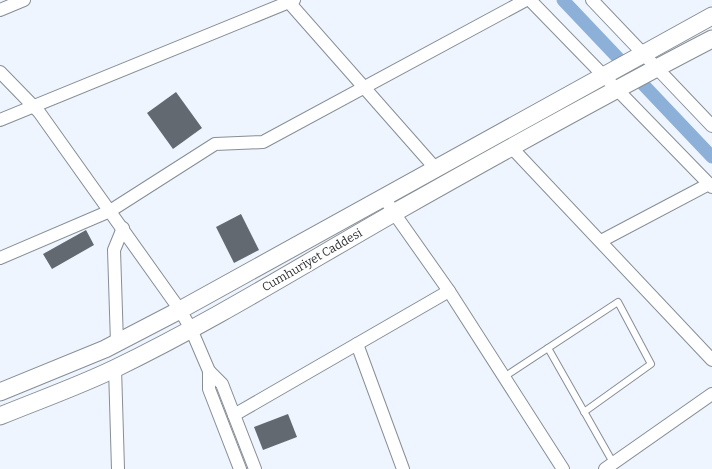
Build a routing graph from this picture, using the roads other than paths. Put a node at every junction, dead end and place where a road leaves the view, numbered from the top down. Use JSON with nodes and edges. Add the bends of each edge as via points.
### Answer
{"nodes":[{"id":1,"x":24,"y":0,"type":"edge"},
{"id":2,"x":526,"y":0,"type":"edge"},
{"id":3,"x":530,"y":0,"type":"edge"},
{"id":4,"x":592,"y":0,"type":"edge"},
{"id":5,"x":290,"y":1,"type":"edge"},
{"id":6,"x":0,"y":10,"type":"edge"},
{"id":7,"x":712,"y":16,"type":"edge"},
{"id":8,"x":712,"y":39,"type":"edge"},
{"id":9,"x":638,"y":56,"type":"junction"},
{"id":10,"x":653,"y":70,"type":"junction"},
{"id":11,"x":0,"y":72,"type":"edge"},
{"id":12,"x":610,"y":72,"type":"junction"},
{"id":13,"x":623,"y":86,"type":"junction"},
{"id":14,"x":365,"y":87,"type":"junction"},
{"id":15,"x":34,"y":106,"type":"junction"},
{"id":16,"x":0,"y":120,"type":"edge"},
{"id":17,"x":712,"y":126,"type":"edge"},
{"id":18,"x":512,"y":148,"type":"junction"},
{"id":19,"x":436,"y":169,"type":"junction"},
{"id":20,"x":711,"y":186,"type":"edge"},
{"id":21,"x":384,"y":197,"type":"junction"},
{"id":22,"x":110,"y":210,"type":"junction"},
{"id":23,"x":394,"y":213,"type":"junction"},
{"id":24,"x":123,"y":228,"type":"junction"},
{"id":25,"x":601,"y":241,"type":"junction"},
{"id":26,"x":0,"y":258,"type":"edge"},
{"id":27,"x":449,"y":291,"type":"junction"},
{"id":28,"x":180,"y":310,"type":"junction"},
{"id":29,"x":191,"y":329,"type":"junction"},
{"id":30,"x":117,"y":343,"type":"junction"},
{"id":31,"x":357,"y":344,"type":"junction"},
{"id":32,"x":548,"y":348,"type":"junction"},
{"id":33,"x":712,"y":360,"type":"edge"},
{"id":34,"x":115,"y":368,"type":"junction"},
{"id":35,"x":209,"y":372,"type":"junction"},
{"id":36,"x":504,"y":377,"type":"junction"},
{"id":37,"x":0,"y":392,"type":"edge"},
{"id":38,"x":712,"y":394,"type":"edge"},
{"id":39,"x":584,"y":412,"type":"junction"},
{"id":40,"x":234,"y":415,"type":"junction"},
{"id":41,"x":0,"y":416,"type":"edge"},
{"id":42,"x":608,"y":464,"type":"edge"},
{"id":43,"x":118,"y":469,"type":"edge"},
{"id":44,"x":240,"y":469,"type":"edge"},
{"id":45,"x":255,"y":469,"type":"edge"},
{"id":46,"x":403,"y":469,"type":"edge"},
{"id":47,"x":562,"y":469,"type":"edge"}],
"edges":[{"from":1,"to":6,"type":"street"},
{"from":2,"to":14,"type":"street"},
{"from":3,"to":12,"type":"street"},
{"from":4,"to":9,"type":"street"},
{"from":5,"to":14,"type":"street"},
{"from":5,"to":15,"type":"street"},
{"from":7,"to":9,"type":"street"},
{"from":8,"to":10,"type":"street"},
{"from":9,"to":10,"type":"street"},
{"from":9,"to":12,"type":"street","name":"Cumhuriyet Caddesi"},
{"from":10,"to":13,"type":"street","name":"Cumhuriyet Caddesi"},
{"from":10,"to":17,"type":"street"},
{"from":11,"to":15,"type":"street"},
{"from":12,"to":13,"type":"street"},
{"from":12,"to":19,"type":"street","name":"Cumhuriyet Caddesi"},
{"from":13,"to":18,"type":"street","name":"Cumhuriyet Caddesi"},
{"from":13,"to":20,"type":"street"},
{"from":14,"to":19,"type":"street"},
{"from":14,"to":22,"type":"street","via":[[263,142],[215,144]]},
{"from":15,"to":16,"type":"street"},
{"from":15,"to":22,"type":"street"},
{"from":18,"to":23,"type":"street","name":"Cumhuriyet Caddesi"},
{"from":18,"to":25,"type":"street"},
{"from":19,"to":21,"type":"street","name":"Cumhuriyet Caddesi"},
{"from":20,"to":25,"type":"street"},
{"from":21,"to":23,"type":"street"},
{"from":21,"to":28,"type":"street","name":"Cumhuriyet Caddesi"},
{"from":22,"to":24,"type":"street"},
{"from":22,"to":26,"type":"street"},
{"from":23,"to":27,"type":"street"},
{"from":23,"to":29,"type":"street","name":"Cumhuriyet Caddesi"},
{"from":24,"to":28,"type":"street"},
{"from":24,"to":30,"type":"street","via":[[114,250]]},
{"from":25,"to":33,"type":"street"},
{"from":27,"to":31,"type":"street"},
{"from":27,"to":36,"type":"street"},
{"from":28,"to":29,"type":"street"},
{"from":28,"to":30,"type":"street","name":"Cumhuriyet Caddesi"},
{"from":29,"to":34,"type":"street","name":"Cumhuriyet Caddesi"},
{"from":29,"to":35,"type":"street"},
{"from":30,"to":37,"type":"street","name":"Cumhuriyet Caddesi"},
{"from":31,"to":40,"type":"street"},
{"from":31,"to":46,"type":"street"},
{"from":32,"to":36,"type":"lane"},
{"from":32,"to":39,"type":"lane"},
{"from":32,"to":39,"type":"lane","via":[[618,302],[651,364]]},
{"from":34,"to":41,"type":"street","name":"Cumhuriyet Caddesi"},
{"from":34,"to":43,"type":"street"},
{"from":35,"to":40,"type":"street","via":[[222,384]]},
{"from":35,"to":44,"type":"street","via":[[209,389]]},
{"from":36,"to":47,"type":"street"},
{"from":38,"to":42,"type":"street"},
{"from":39,"to":42,"type":"lane"},
{"from":40,"to":45,"type":"street"}]}
